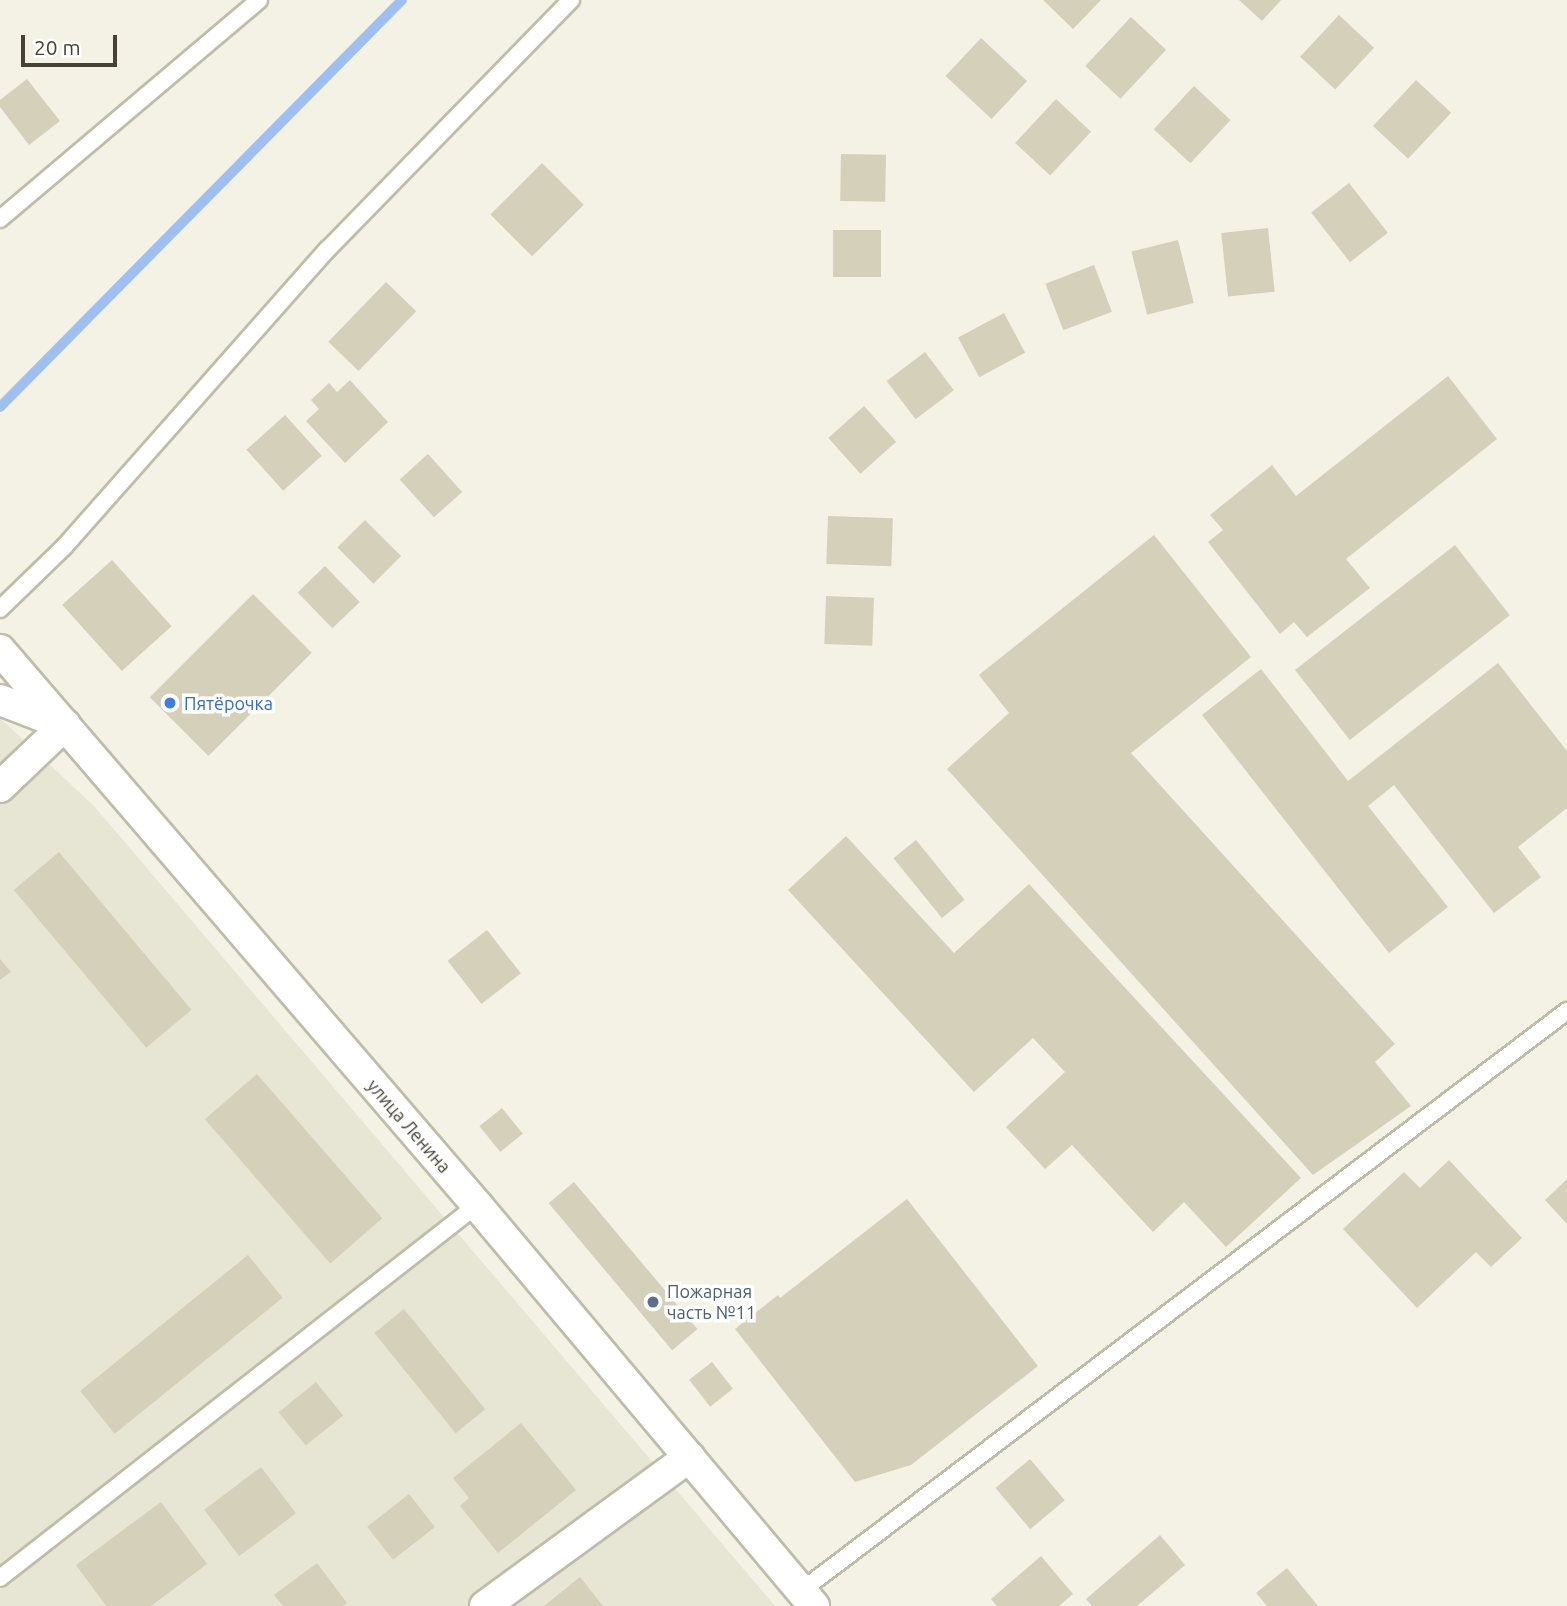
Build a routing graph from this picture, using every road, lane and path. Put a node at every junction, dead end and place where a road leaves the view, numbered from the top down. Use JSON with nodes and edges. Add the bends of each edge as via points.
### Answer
{"nodes":[{"id":1,"x":259,"y":0,"type":"edge"},
{"id":2,"x":572,"y":0,"type":"edge"},
{"id":3,"x":0,"y":219,"type":"edge"},
{"id":4,"x":0,"y":609,"type":"edge"},
{"id":5,"x":0,"y":650,"type":"edge"},
{"id":6,"x":0,"y":700,"type":"edge"},
{"id":7,"x":65,"y":725,"type":"junction"},
{"id":8,"x":0,"y":787,"type":"edge"},
{"id":9,"x":1567,"y":1011,"type":"edge"},
{"id":10,"x":477,"y":1205,"type":"junction"},
{"id":11,"x":689,"y":1457,"type":"junction"},
{"id":12,"x":0,"y":1578,"type":"edge"},
{"id":13,"x":807,"y":1599,"type":"edge"},
{"id":14,"x":485,"y":1606,"type":"edge"}],
"edges":[{"from":1,"to":3,"type":"lane"},
{"from":2,"to":4,"type":"lane","via":[[328,249],[64,547]]},
{"from":5,"to":7,"type":"street","name":"улица Ленина"},
{"from":6,"to":7,"type":"street"},
{"from":7,"to":8,"type":"street"},
{"from":7,"to":10,"type":"street","name":"улица Ленина"},
{"from":9,"to":13,"type":"lane"},
{"from":10,"to":11,"type":"street","name":"улица Ленина"},
{"from":10,"to":12,"type":"lane"},
{"from":11,"to":13,"type":"street","name":"улица Ленина"},
{"from":11,"to":14,"type":"street"}]}
